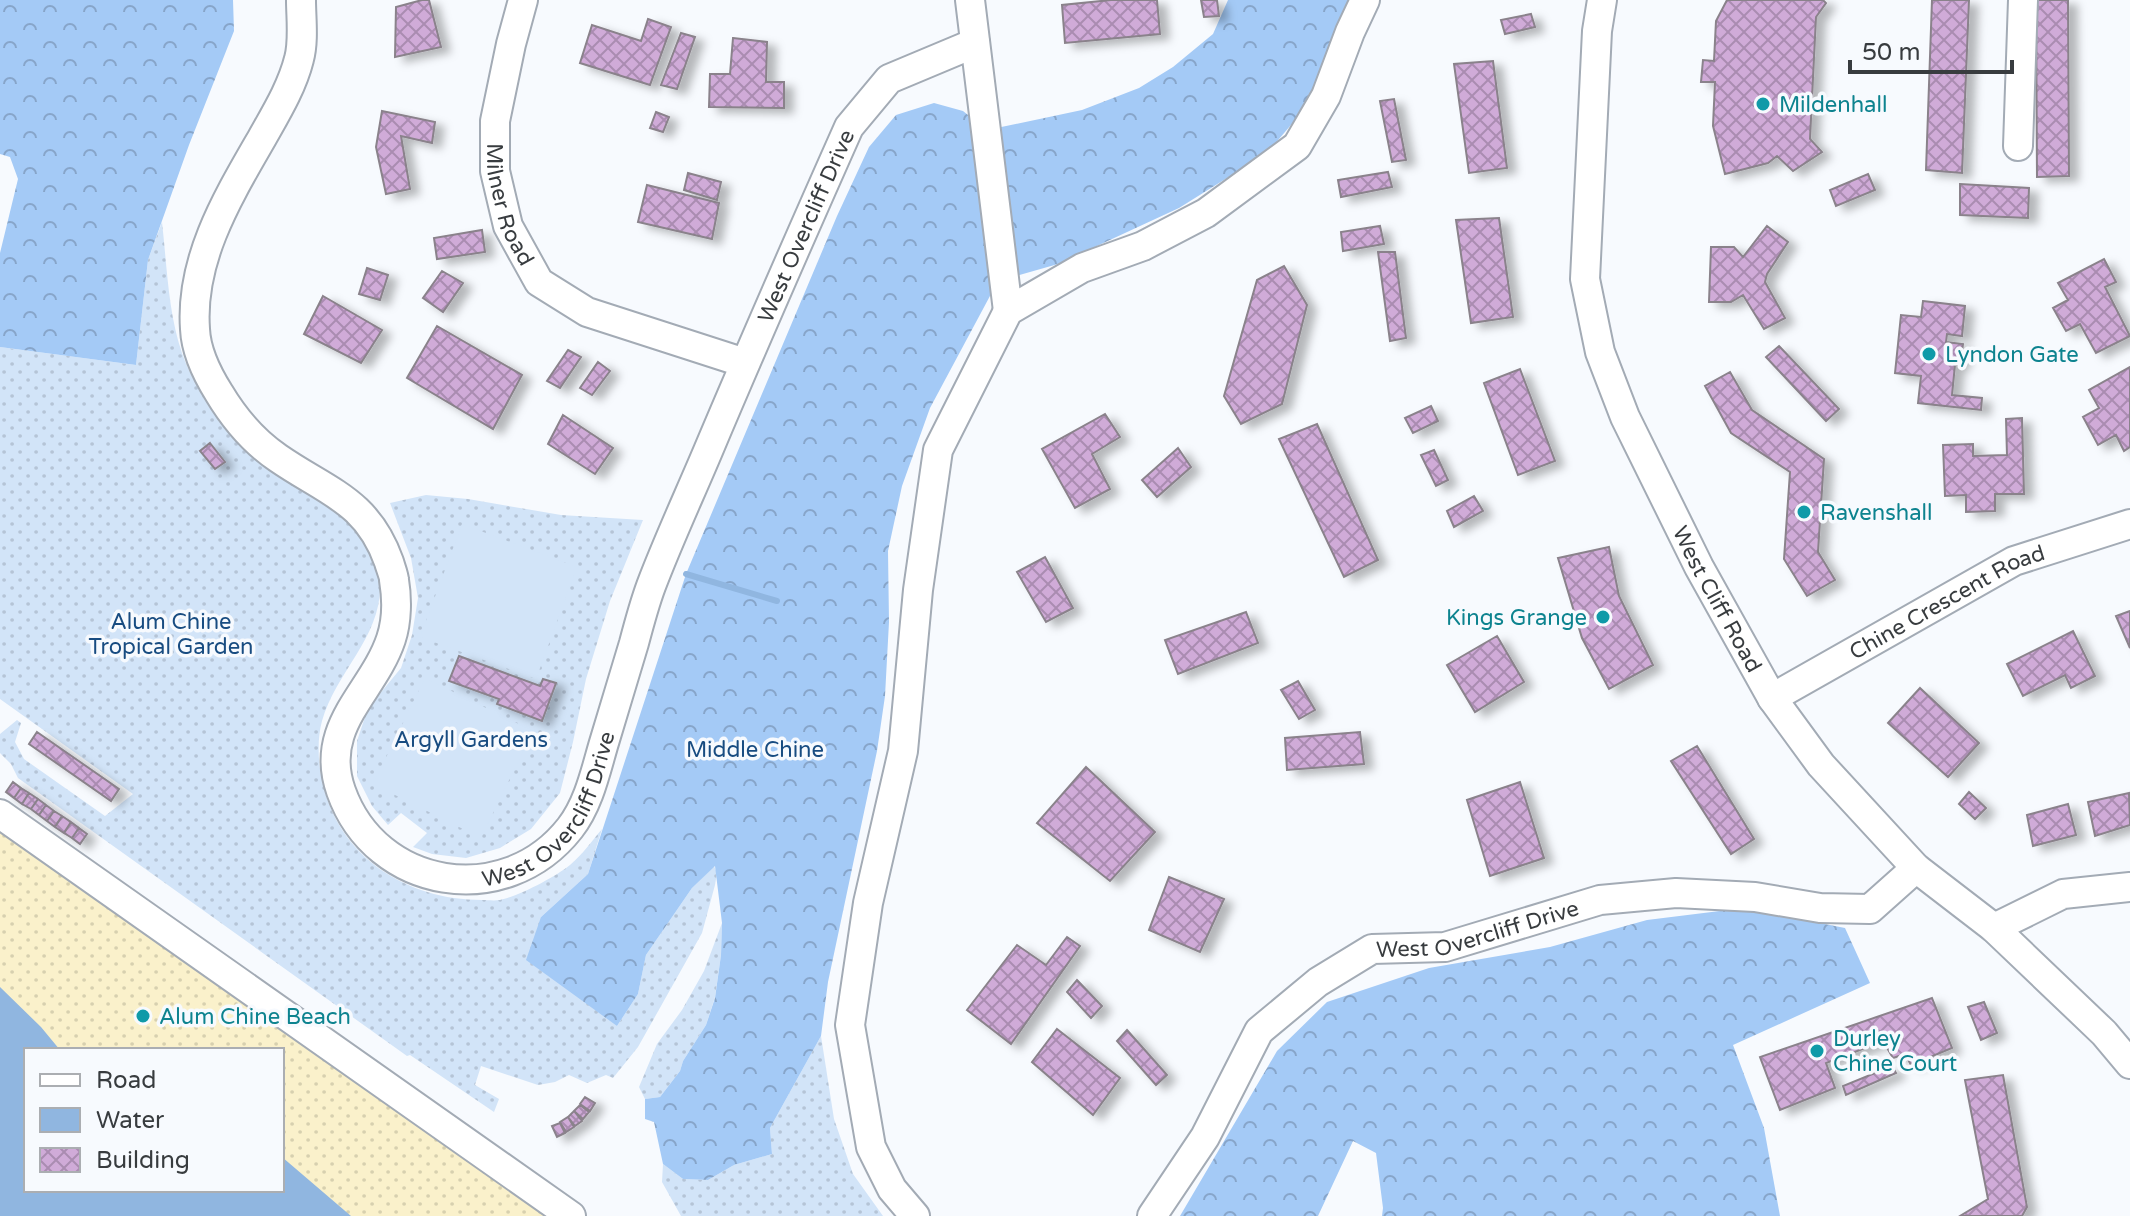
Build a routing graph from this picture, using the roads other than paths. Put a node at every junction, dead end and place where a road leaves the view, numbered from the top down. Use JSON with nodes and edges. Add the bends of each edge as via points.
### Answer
{"nodes":[{"id":1,"x":301,"y":0,"type":"edge"},
{"id":2,"x":523,"y":0,"type":"edge"},
{"id":3,"x":970,"y":0,"type":"edge"},
{"id":4,"x":1365,"y":0,"type":"edge"},
{"id":5,"x":1602,"y":0,"type":"edge"},
{"id":6,"x":2023,"y":0,"type":"edge"},
{"id":7,"x":975,"y":43,"type":"junction"},
{"id":8,"x":2018,"y":146,"type":"dead end"},
{"id":9,"x":1008,"y":311,"type":"junction"},
{"id":10,"x":745,"y":363,"type":"junction"},
{"id":11,"x":2130,"y":524,"type":"edge"},
{"id":12,"x":1772,"y":698,"type":"junction"},
{"id":13,"x":0,"y":814,"type":"edge"},
{"id":14,"x":1916,"y":868,"type":"junction"},
{"id":15,"x":2130,"y":887,"type":"edge"},
{"id":16,"x":1994,"y":928,"type":"junction"},
{"id":17,"x":2117,"y":1030,"type":"edge"},
{"id":18,"x":2130,"y":1064,"type":"edge"},
{"id":19,"x":571,"y":1216,"type":"edge"},
{"id":20,"x":915,"y":1216,"type":"edge"},
{"id":21,"x":1152,"y":1216,"type":"edge"}],
"edges":[{"from":1,"to":10,"type":"street","name":"West Overcliff Drive","via":[[301,54],[284,99],[232,189],[204,251],[195,333],[207,374],[255,440],[360,511],[381,539],[394,578],[392,637],[344,719],[335,754],[340,789],[352,814],[382,849],[412,869],[443,879],[478,881],[508,873],[545,852],[570,827],[597,769],[649,589]]},
{"from":2,"to":10,"type":"street","name":"Milner Road","via":[[495,121],[495,171],[508,226],[539,282],[587,312]]},
{"from":3,"to":7,"type":"street"},
{"from":4,"to":9,"type":"street","via":[[1326,96],[1297,146],[1206,213],[1143,246],[1082,268]]},
{"from":5,"to":12,"type":"street","name":"West Cliff Road","via":[[1585,279],[1600,352],[1625,417],[1693,555]]},
{"from":6,"to":8,"type":"street"},
{"from":7,"to":9,"type":"street"},
{"from":7,"to":10,"type":"street","name":"West Overcliff Drive","via":[[889,79],[849,127]]},
{"from":9,"to":20,"type":"street","via":[[938,450],[903,751],[868,903],[850,1025],[871,1147],[892,1189]]},
{"from":11,"to":12,"type":"street","name":"Chine Crescent Road","via":[[2014,561]]},
{"from":12,"to":14,"type":"street","name":"West Cliff Road","via":[[1821,765]]},
{"from":13,"to":19,"type":"street"},
{"from":14,"to":16,"type":"street","name":"West Cliff Road"},
{"from":14,"to":21,"type":"street","name":"West Overcliff Drive","via":[[1870,909],[1676,893],[1600,900],[1445,947],[1372,949],[1318,982],[1259,1031],[1205,1137]]},
{"from":15,"to":16,"type":"street","via":[[2063,894]]},
{"from":16,"to":17,"type":"street","name":"West Cliff Road"},
{"from":17,"to":18,"type":"street","name":"West Cliff Road"}]}
